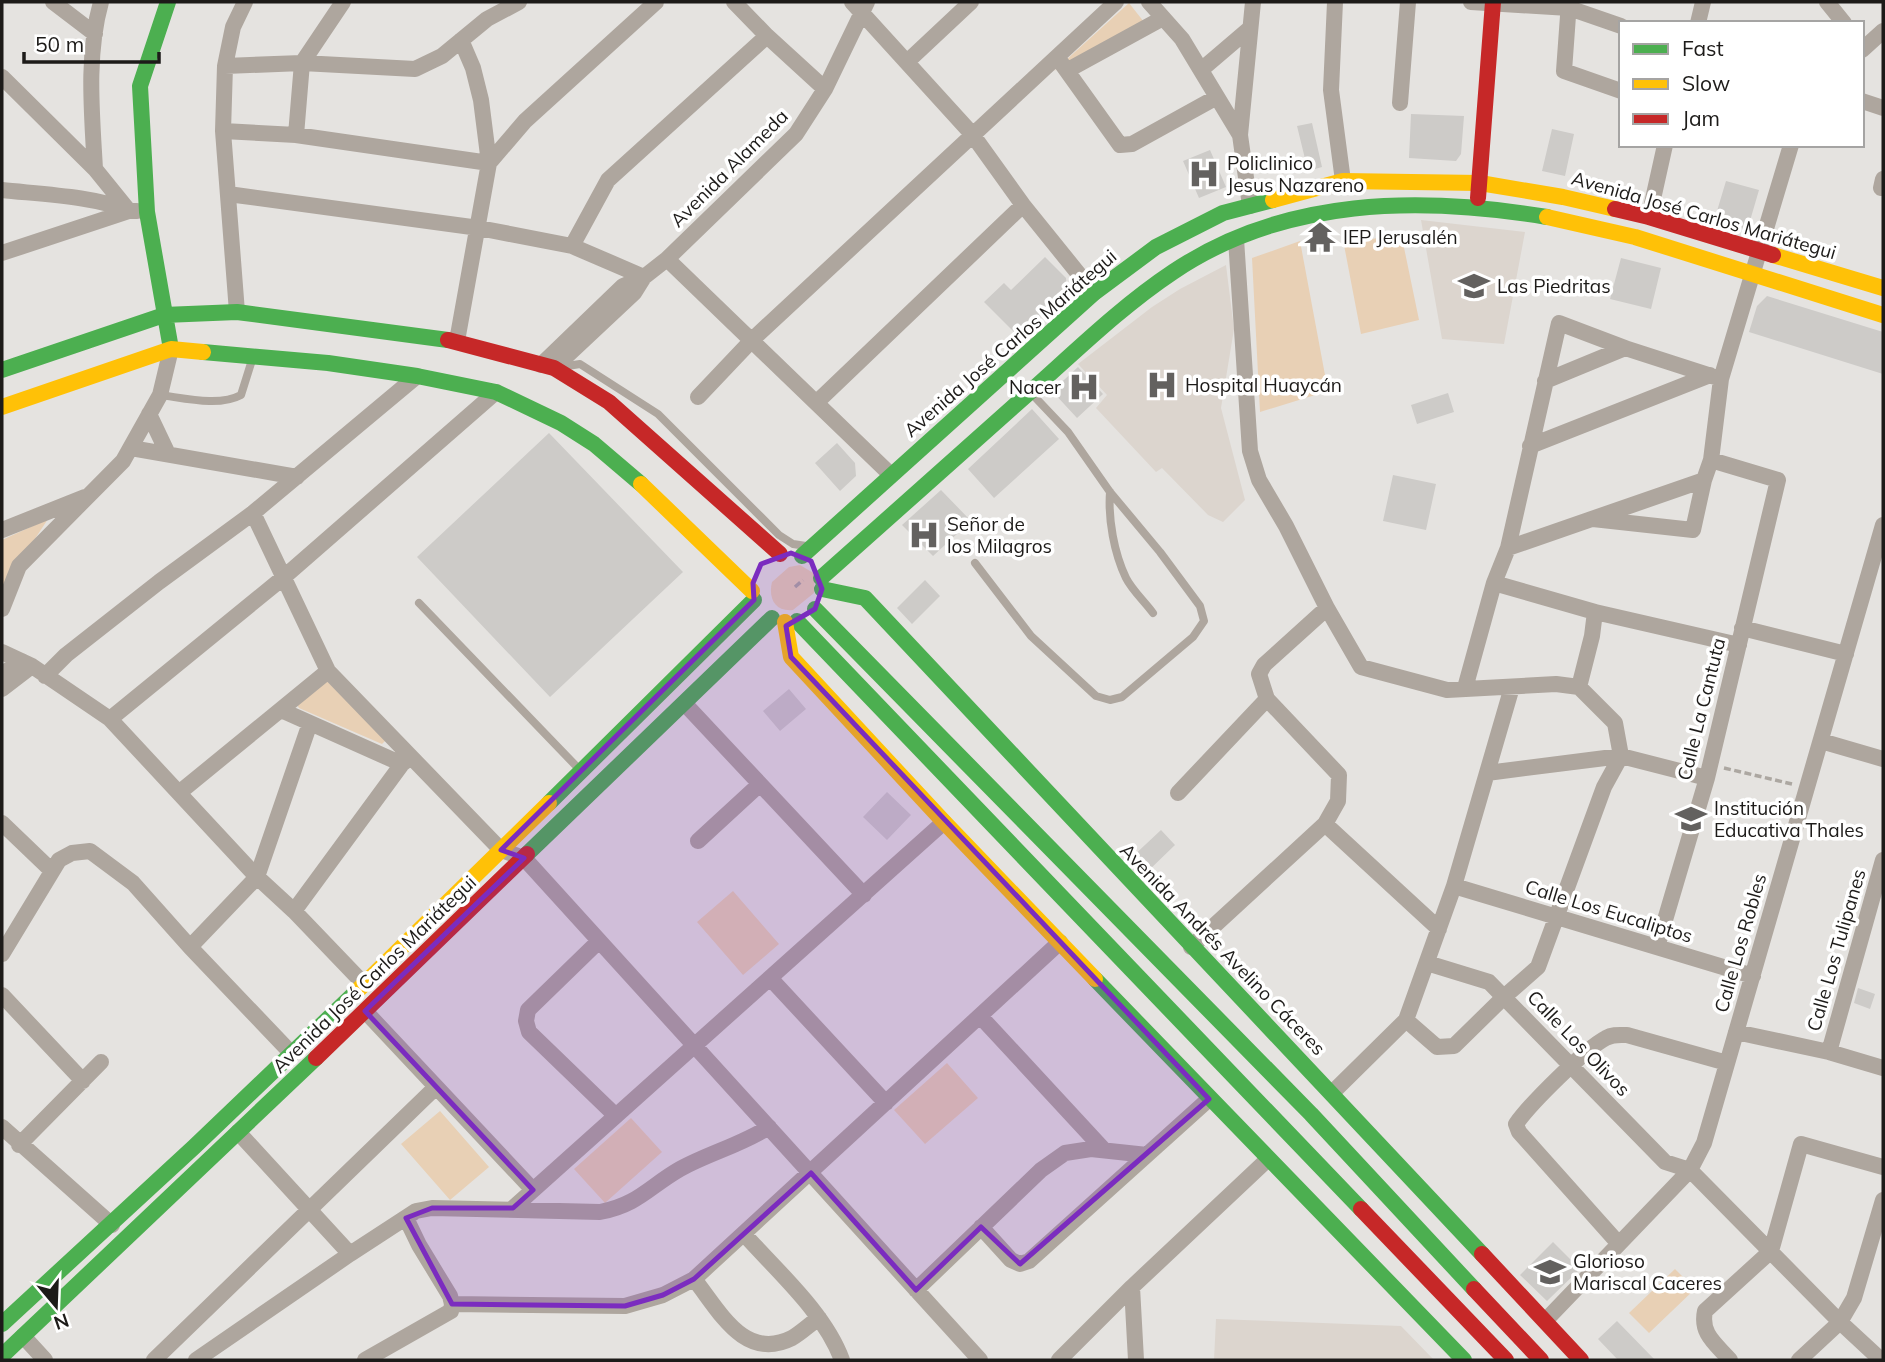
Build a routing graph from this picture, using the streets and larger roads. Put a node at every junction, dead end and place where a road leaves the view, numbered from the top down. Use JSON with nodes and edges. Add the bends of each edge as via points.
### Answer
{"nodes":[{"id":1,"x":53,"y":2,"type":"edge"},
{"id":2,"x":101,"y":2,"type":"edge"},
{"id":3,"x":168,"y":2,"type":"edge"},
{"id":4,"x":245,"y":2,"type":"edge"},
{"id":5,"x":343,"y":2,"type":"edge"},
{"id":6,"x":519,"y":2,"type":"edge"},
{"id":7,"x":656,"y":2,"type":"edge"},
{"id":8,"x":734,"y":2,"type":"edge"},
{"id":9,"x":971,"y":2,"type":"edge"},
{"id":10,"x":1116,"y":2,"type":"edge"},
{"id":11,"x":1149,"y":2,"type":"edge"},
{"id":12,"x":1253,"y":2,"type":"edge"},
{"id":13,"x":1335,"y":2,"type":"edge"},
{"id":14,"x":1408,"y":2,"type":"edge"},
{"id":15,"x":1471,"y":2,"type":"edge"},
{"id":16,"x":1493,"y":2,"type":"edge"},
{"id":17,"x":1703,"y":2,"type":"edge"},
{"id":18,"x":1827,"y":2,"type":"edge"},
{"id":19,"x":860,"y":5,"type":"edge"},
{"id":20,"x":1569,"y":5,"type":"edge"},
{"id":21,"x":1163,"y":18,"type":"junction"},
{"id":22,"x":1698,"y":21,"type":"edge"},
{"id":23,"x":1842,"y":21,"type":"edge"},
{"id":24,"x":1619,"y":25,"type":"edge"},
{"id":25,"x":1250,"y":29,"type":"junction"},
{"id":26,"x":1883,"y":31,"type":"edge"},
{"id":27,"x":95,"y":34,"type":"junction"},
{"id":28,"x":768,"y":36,"type":"junction"},
{"id":29,"x":461,"y":40,"type":"junction"},
{"id":30,"x":1864,"y":46,"type":"edge"},
{"id":31,"x":1058,"y":57,"type":"junction"},
{"id":32,"x":908,"y":61,"type":"junction"},
{"id":33,"x":302,"y":63,"type":"junction"},
{"id":34,"x":225,"y":66,"type":"junction"},
{"id":35,"x":1068,"y":70,"type":"junction"},
{"id":36,"x":1201,"y":70,"type":"junction"},
{"id":37,"x":2,"y":77,"type":"edge"},
{"id":38,"x":825,"y":89,"type":"junction"},
{"id":39,"x":1619,"y":91,"type":"edge"},
{"id":40,"x":1217,"y":97,"type":"junction"},
{"id":41,"x":1864,"y":102,"type":"edge"},
{"id":42,"x":1400,"y":103,"type":"dead end"},
{"id":43,"x":1883,"y":108,"type":"edge"},
{"id":44,"x":223,"y":131,"type":"junction"},
{"id":45,"x":972,"y":134,"type":"junction"},
{"id":46,"x":296,"y":135,"type":"junction"},
{"id":47,"x":1240,"y":135,"type":"junction"},
{"id":48,"x":1665,"y":147,"type":"edge"},
{"id":49,"x":1790,"y":147,"type":"edge"},
{"id":50,"x":489,"y":163,"type":"junction"},
{"id":51,"x":95,"y":169,"type":"junction"},
{"id":52,"x":1343,"y":181,"type":"junction"},
{"id":53,"x":1480,"y":183,"type":"junction"},
{"id":54,"x":2,"y":190,"type":"edge"},
{"id":55,"x":228,"y":194,"type":"junction"},
{"id":56,"x":1023,"y":205,"type":"junction"},
{"id":57,"x":1250,"y":206,"type":"junction"},
{"id":58,"x":1477,"y":209,"type":"junction"},
{"id":59,"x":129,"y":211,"type":"junction"},
{"id":60,"x":147,"y":212,"type":"junction"},
{"id":61,"x":1648,"y":217,"type":"junction"},
{"id":62,"x":479,"y":228,"type":"junction"},
{"id":63,"x":1236,"y":239,"type":"junction"},
{"id":64,"x":572,"y":246,"type":"junction"},
{"id":65,"x":1760,"y":252,"type":"junction"},
{"id":66,"x":2,"y":253,"type":"edge"},
{"id":67,"x":667,"y":259,"type":"junction"},
{"id":68,"x":1752,"y":275,"type":"junction"},
{"id":69,"x":644,"y":277,"type":"junction"},
{"id":70,"x":1883,"y":288,"type":"edge"},
{"id":71,"x":1094,"y":293,"type":"junction"},
{"id":72,"x":237,"y":312,"type":"junction"},
{"id":73,"x":164,"y":315,"type":"junction"},
{"id":74,"x":1883,"y":315,"type":"edge"},
{"id":75,"x":1070,"y":316,"type":"junction"},
{"id":76,"x":1090,"y":338,"type":"junction"},
{"id":77,"x":753,"y":339,"type":"junction"},
{"id":78,"x":457,"y":341,"type":"junction"},
{"id":79,"x":1625,"y":348,"type":"junction"},
{"id":80,"x":172,"y":349,"type":"junction"},
{"id":81,"x":547,"y":367,"type":"junction"},
{"id":82,"x":2,"y":370,"type":"edge"},
{"id":83,"x":417,"y":376,"type":"junction"},
{"id":84,"x":1716,"y":377,"type":"junction"},
{"id":85,"x":1545,"y":381,"type":"junction"},
{"id":86,"x":496,"y":392,"type":"junction"},
{"id":87,"x":698,"y":397,"type":"dead end"},
{"id":88,"x":817,"y":402,"type":"junction"},
{"id":89,"x":2,"y":407,"type":"edge"},
{"id":90,"x":149,"y":414,"type":"junction"},
{"id":91,"x":1530,"y":446,"type":"junction"},
{"id":92,"x":131,"y":448,"type":"junction"},
{"id":93,"x":168,"y":454,"type":"junction"},
{"id":94,"x":1711,"y":460,"type":"junction"},
{"id":95,"x":891,"y":475,"type":"junction"},
{"id":96,"x":297,"y":477,"type":"junction"},
{"id":97,"x":1704,"y":480,"type":"junction"},
{"id":98,"x":90,"y":495,"type":"junction"},
{"id":99,"x":253,"y":513,"type":"junction"},
{"id":100,"x":1592,"y":519,"type":"junction"},
{"id":101,"x":1883,"y":525,"type":"edge"},
{"id":102,"x":2,"y":530,"type":"edge"},
{"id":103,"x":1508,"y":548,"type":"junction"},
{"id":104,"x":807,"y":552,"type":"junction"},
{"id":105,"x":780,"y":554,"type":"junction"},
{"id":106,"x":284,"y":577,"type":"junction"},
{"id":107,"x":1494,"y":583,"type":"junction"},
{"id":108,"x":822,"y":584,"type":"junction"},
{"id":109,"x":753,"y":595,"type":"junction"},
{"id":110,"x":1327,"y":607,"type":"junction"},
{"id":111,"x":2,"y":609,"type":"edge"},
{"id":112,"x":815,"y":609,"type":"junction"},
{"id":113,"x":1595,"y":612,"type":"junction"},
{"id":114,"x":785,"y":621,"type":"junction"},
{"id":115,"x":1741,"y":636,"type":"junction"},
{"id":116,"x":2,"y":652,"type":"edge"},
{"id":117,"x":1846,"y":654,"type":"junction"},
{"id":118,"x":33,"y":668,"type":"junction"},
{"id":119,"x":328,"y":671,"type":"junction"},
{"id":120,"x":2,"y":674,"type":"edge"},
{"id":121,"x":1512,"y":687,"type":"junction"},
{"id":122,"x":1579,"y":687,"type":"junction"},
{"id":123,"x":1465,"y":688,"type":"junction"},
{"id":124,"x":2,"y":689,"type":"edge"},
{"id":125,"x":1267,"y":699,"type":"junction"},
{"id":126,"x":685,"y":704,"type":"junction"},
{"id":127,"x":281,"y":710,"type":"junction"},
{"id":128,"x":110,"y":719,"type":"junction"},
{"id":129,"x":310,"y":723,"type":"junction"},
{"id":130,"x":1821,"y":741,"type":"junction"},
{"id":131,"x":1621,"y":756,"type":"junction"},
{"id":132,"x":1883,"y":759,"type":"edge"},
{"id":133,"x":407,"y":761,"type":"junction"},
{"id":134,"x":1708,"y":771,"type":"junction"},
{"id":135,"x":1487,"y":773,"type":"junction"},
{"id":136,"x":760,"y":784,"type":"junction"},
{"id":137,"x":180,"y":792,"type":"junction"},
{"id":138,"x":1178,"y":793,"type":"dead end"},
{"id":139,"x":944,"y":822,"type":"junction"},
{"id":140,"x":2,"y":823,"type":"edge"},
{"id":141,"x":1325,"y":824,"type":"junction"},
{"id":142,"x":698,"y":841,"type":"dead end"},
{"id":143,"x":501,"y":850,"type":"junction"},
{"id":144,"x":524,"y":858,"type":"junction"},
{"id":145,"x":1883,"y":860,"type":"edge"},
{"id":146,"x":52,"y":871,"type":"junction"},
{"id":147,"x":257,"y":877,"type":"junction"},
{"id":148,"x":1881,"y":880,"type":"edge"},
{"id":149,"x":1454,"y":886,"type":"junction"},
{"id":150,"x":864,"y":895,"type":"junction"},
{"id":151,"x":294,"y":911,"type":"junction"},
{"id":152,"x":1556,"y":916,"type":"junction"},
{"id":153,"x":1439,"y":929,"type":"junction"},
{"id":154,"x":599,"y":941,"type":"junction"},
{"id":155,"x":1060,"y":942,"type":"junction"},
{"id":156,"x":190,"y":947,"type":"junction"},
{"id":157,"x":1191,"y":947,"type":"junction"},
{"id":158,"x":1657,"y":947,"type":"junction"},
{"id":159,"x":2,"y":954,"type":"edge"},
{"id":160,"x":1427,"y":963,"type":"junction"},
{"id":161,"x":1753,"y":976,"type":"junction"},
{"id":162,"x":770,"y":978,"type":"junction"},
{"id":163,"x":364,"y":985,"type":"junction"},
{"id":164,"x":2,"y":996,"type":"edge"},
{"id":165,"x":1505,"y":996,"type":"junction"},
{"id":166,"x":365,"y":1011,"type":"junction"},
{"id":167,"x":980,"y":1016,"type":"junction"},
{"id":168,"x":1406,"y":1020,"type":"junction"},
{"id":169,"x":1736,"y":1032,"type":"junction"},
{"id":170,"x":695,"y":1046,"type":"junction"},
{"id":171,"x":1829,"y":1052,"type":"junction"},
{"id":172,"x":292,"y":1054,"type":"junction"},
{"id":173,"x":101,"y":1062,"type":"dead end"},
{"id":174,"x":1727,"y":1063,"type":"junction"},
{"id":175,"x":1572,"y":1067,"type":"junction"},
{"id":176,"x":1883,"y":1068,"type":"edge"},
{"id":177,"x":83,"y":1081,"type":"junction"},
{"id":178,"x":436,"y":1087,"type":"junction"},
{"id":179,"x":1332,"y":1093,"type":"junction"},
{"id":180,"x":1209,"y":1099,"type":"junction"},
{"id":181,"x":886,"y":1103,"type":"junction"},
{"id":182,"x":616,"y":1116,"type":"junction"},
{"id":183,"x":2,"y":1127,"type":"edge"},
{"id":184,"x":769,"y":1127,"type":"junction"},
{"id":185,"x":238,"y":1132,"type":"junction"},
{"id":186,"x":19,"y":1145,"type":"junction"},
{"id":187,"x":1104,"y":1150,"type":"junction"},
{"id":188,"x":1147,"y":1155,"type":"junction"},
{"id":189,"x":1268,"y":1159,"type":"junction"},
{"id":190,"x":1883,"y":1167,"type":"edge"},
{"id":191,"x":1690,"y":1170,"type":"junction"},
{"id":192,"x":811,"y":1173,"type":"junction"},
{"id":193,"x":533,"y":1190,"type":"junction"},
{"id":194,"x":1883,"y":1200,"type":"edge"},
{"id":195,"x":513,"y":1208,"type":"junction"},
{"id":196,"x":309,"y":1209,"type":"junction"},
{"id":197,"x":406,"y":1218,"type":"junction"},
{"id":198,"x":112,"y":1225,"type":"junction"},
{"id":199,"x":981,"y":1227,"type":"junction"},
{"id":200,"x":744,"y":1234,"type":"junction"},
{"id":201,"x":1619,"y":1244,"type":"junction"},
{"id":202,"x":1771,"y":1251,"type":"junction"},
{"id":203,"x":350,"y":1254,"type":"junction"},
{"id":204,"x":694,"y":1279,"type":"junction"},
{"id":205,"x":1132,"y":1287,"type":"junction"},
{"id":206,"x":916,"y":1290,"type":"junction"},
{"id":207,"x":452,"y":1304,"type":"junction"},
{"id":208,"x":819,"y":1318,"type":"junction"},
{"id":209,"x":1545,"y":1321,"type":"junction"},
{"id":210,"x":1840,"y":1322,"type":"junction"},
{"id":211,"x":2,"y":1324,"type":"edge"},
{"id":212,"x":23,"y":1336,"type":"junction"},
{"id":213,"x":3,"y":1354,"type":"edge"},
{"id":214,"x":45,"y":1360,"type":"edge"},
{"id":215,"x":154,"y":1360,"type":"edge"},
{"id":216,"x":196,"y":1360,"type":"edge"},
{"id":217,"x":365,"y":1360,"type":"edge"},
{"id":218,"x":842,"y":1360,"type":"edge"},
{"id":219,"x":980,"y":1360,"type":"edge"},
{"id":220,"x":1059,"y":1360,"type":"edge"},
{"id":221,"x":1136,"y":1360,"type":"edge"},
{"id":222,"x":1464,"y":1360,"type":"edge"},
{"id":223,"x":1506,"y":1360,"type":"edge"},
{"id":224,"x":1541,"y":1360,"type":"edge"},
{"id":225,"x":1581,"y":1360,"type":"edge"},
{"id":226,"x":1730,"y":1360,"type":"edge"},
{"id":227,"x":1799,"y":1360,"type":"edge"},
{"id":228,"x":1881,"y":1360,"type":"edge"}],
"edges":[{"from":1,"to":27,"type":"street"},
{"from":2,"to":27,"type":"street"},
{"from":3,"to":60,"type":"street","via":[[140,86]]},
{"from":4,"to":34,"type":"street","via":[[233,27]]},
{"from":5,"to":33,"type":"street"},
{"from":6,"to":29,"type":"street"},
{"from":7,"to":50,"type":"street","via":[[525,121]]},
{"from":8,"to":28,"type":"street"},
{"from":9,"to":32,"type":"street"},
{"from":10,"to":31,"type":"street"},
{"from":11,"to":21,"type":"street"},
{"from":12,"to":25,"type":"street"},
{"from":13,"to":52,"type":"street","via":[[1331,90]]},
{"from":14,"to":42,"type":"street"},
{"from":15,"to":16,"type":"street"},
{"from":16,"to":20,"type":"street"},
{"from":16,"to":53,"type":"street"},
{"from":17,"to":22,"type":"street"},
{"from":18,"to":23,"type":"street"},
{"from":19,"to":32,"type":"street"},
{"from":19,"to":38,"type":"street","name":"Avenida Alameda"},
{"from":20,"to":24,"type":"street"},
{"from":20,"to":39,"type":"street","via":[[1564,71]]},
{"from":21,"to":35,"type":"street"},
{"from":21,"to":36,"type":"street"},
{"from":25,"to":36,"type":"street"},
{"from":25,"to":47,"type":"street"},
{"from":26,"to":30,"type":"street"},
{"from":27,"to":51,"type":"street","via":[[91,97]]},
{"from":28,"to":38,"type":"street"},
{"from":28,"to":64,"type":"street","via":[[608,180]]},
{"from":29,"to":33,"type":"street","via":[[415,69]]},
{"from":29,"to":50,"type":"street","via":[[481,100]]},
{"from":31,"to":35,"type":"street"},
{"from":31,"to":45,"type":"street"},
{"from":32,"to":45,"type":"street"},
{"from":33,"to":34,"type":"street"},
{"from":33,"to":46,"type":"street"},
{"from":34,"to":44,"type":"street"},
{"from":35,"to":40,"type":"street","via":[[1120,145],[1132,144]]},
{"from":36,"to":40,"type":"street"},
{"from":37,"to":51,"type":"street"},
{"from":38,"to":67,"type":"street","name":"Avenida Alameda","via":[[796,134]]},
{"from":40,"to":47,"type":"street"},
{"from":41,"to":43,"type":"street"},
{"from":44,"to":46,"type":"street"},
{"from":44,"to":55,"type":"street"},
{"from":45,"to":56,"type":"street"},
{"from":45,"to":77,"type":"street"},
{"from":46,"to":50,"type":"street"},
{"from":47,"to":57,"type":"street"},
{"from":48,"to":61,"type":"street"},
{"from":49,"to":65,"type":"street"},
{"from":50,"to":62,"type":"street"},
{"from":51,"to":59,"type":"street"},
{"from":52,"to":53,"type":"street","name":"Avenida José Carlos Mariátegui"},
{"from":52,"to":57,"type":"street","name":"Avenida José Carlos Mariátegui"},
{"from":53,"to":58,"type":"street"},
{"from":53,"to":61,"type":"street","name":"Avenida José Carlos Mariátegui"},
{"from":54,"to":59,"type":"street"},
{"from":55,"to":62,"type":"street"},
{"from":55,"to":72,"type":"street"},
{"from":56,"to":71,"type":"street"},
{"from":56,"to":88,"type":"street"},
{"from":57,"to":71,"type":"street","name":"Avenida José Carlos Mariátegui","via":[[1223,213],[1156,247]]},
{"from":58,"to":63,"type":"street","name":"Avenida José Carlos Mariátegui","via":[[1360,206]]},
{"from":58,"to":68,"type":"street","name":"Avenida José Carlos Mariátegui","via":[[1620,233]]},
{"from":59,"to":60,"type":"street"},
{"from":59,"to":66,"type":"street"},
{"from":60,"to":73,"type":"street"},
{"from":61,"to":65,"type":"street","name":"Avenida José Carlos Mariátegui"},
{"from":62,"to":64,"type":"street"},
{"from":62,"to":78,"type":"street"},
{"from":63,"to":76,"type":"street","name":"Avenida José Carlos Mariátegui","via":[[1172,272]]},
{"from":63,"to":110,"type":"street","via":[[1250,451],[1259,480]]},
{"from":64,"to":69,"type":"street"},
{"from":65,"to":68,"type":"street"},
{"from":65,"to":70,"type":"street","name":"Avenida José Carlos Mariátegui"},
{"from":67,"to":69,"type":"street","name":"Avenida Alameda"},
{"from":67,"to":77,"type":"street"},
{"from":68,"to":74,"type":"street","name":"Avenida José Carlos Mariátegui"},
{"from":68,"to":84,"type":"street"},
{"from":69,"to":81,"type":"street","name":"Avenida Alameda","via":[[634,293]]},
{"from":71,"to":75,"type":"street","name":"Avenida José Carlos Mariátegui"},
{"from":72,"to":73,"type":"street"},
{"from":72,"to":78,"type":"street"},
{"from":73,"to":80,"type":"street"},
{"from":73,"to":82,"type":"street"},
{"from":75,"to":76,"type":"street"},
{"from":75,"to":95,"type":"street","name":"Avenida José Carlos Mariátegui"},
{"from":76,"to":108,"type":"street","name":"Avenida José Carlos Mariátegui"},
{"from":77,"to":87,"type":"street"},
{"from":77,"to":88,"type":"street"},
{"from":78,"to":81,"type":"street"},
{"from":79,"to":84,"type":"street"},
{"from":79,"to":85,"type":"street"},
{"from":79,"to":85,"type":"street","via":[[1559,323]]},
{"from":80,"to":83,"type":"street"},
{"from":80,"to":89,"type":"street"},
{"from":80,"to":90,"type":"street","via":[[160,395]]},
{"from":81,"to":105,"type":"street","via":[[609,402]]},
{"from":83,"to":86,"type":"street"},
{"from":83,"to":96,"type":"street"},
{"from":84,"to":91,"type":"street"},
{"from":84,"to":94,"type":"street"},
{"from":85,"to":91,"type":"street"},
{"from":86,"to":106,"type":"street"},
{"from":86,"to":109,"type":"street","via":[[594,444]]},
{"from":88,"to":95,"type":"street"},
{"from":90,"to":92,"type":"street"},
{"from":90,"to":93,"type":"street"},
{"from":91,"to":103,"type":"street"},
{"from":92,"to":93,"type":"street"},
{"from":92,"to":98,"type":"street"},
{"from":93,"to":96,"type":"street"},
{"from":94,"to":97,"type":"street"},
{"from":94,"to":115,"type":"street","name":"Calle La Cantuta","via":[[1778,480]]},
{"from":95,"to":104,"type":"street","name":"Avenida José Carlos Mariátegui"},
{"from":96,"to":99,"type":"street"},
{"from":97,"to":100,"type":"street"},
{"from":97,"to":100,"type":"street","via":[[1693,530]]},
{"from":98,"to":102,"type":"street"},
{"from":98,"to":111,"type":"street","via":[[19,566]]},
{"from":99,"to":106,"type":"street"},
{"from":99,"to":118,"type":"street","via":[[66,655]]},
{"from":100,"to":103,"type":"street"},
{"from":101,"to":117,"type":"street","name":"Calle Los Robles"},
{"from":103,"to":107,"type":"street"},
{"from":104,"to":105,"type":"street"},
{"from":104,"to":108,"type":"street"},
{"from":105,"to":109,"type":"street","via":[[758,569]]},
{"from":106,"to":119,"type":"street"},
{"from":106,"to":128,"type":"street"},
{"from":107,"to":113,"type":"street"},
{"from":107,"to":123,"type":"street"},
{"from":108,"to":112,"type":"street"},
{"from":108,"to":157,"type":"street","name":"Avenida Andrés Avelino Cáceres","via":[[864,598]]},
{"from":109,"to":114,"type":"street","via":[[760,609]]},
{"from":109,"to":143,"type":"street","name":"Avenida José Carlos Mariátegui"},
{"from":110,"to":123,"type":"street","via":[[1361,667],[1447,690]]},
{"from":110,"to":125,"type":"street","via":[[1264,665],[1259,674]]},
{"from":112,"to":114,"type":"street"},
{"from":112,"to":224,"type":"street","via":[[1311,1114]]},
{"from":113,"to":115,"type":"street"},
{"from":113,"to":122,"type":"street"},
{"from":114,"to":126,"type":"street","name":"Avenida José Carlos Mariátegui"},
{"from":114,"to":139,"type":"street","via":[[791,657]]},
{"from":114,"to":223,"type":"street"},
{"from":115,"to":117,"type":"street"},
{"from":115,"to":134,"type":"street","name":"Calle La Cantuta"},
{"from":116,"to":118,"type":"street"},
{"from":117,"to":130,"type":"street","name":"Calle Los Robles"},
{"from":118,"to":120,"type":"street"},
{"from":118,"to":124,"type":"street"},
{"from":118,"to":128,"type":"street"},
{"from":119,"to":127,"type":"street"},
{"from":119,"to":133,"type":"street"},
{"from":121,"to":122,"type":"street"},
{"from":121,"to":123,"type":"street"},
{"from":121,"to":135,"type":"street"},
{"from":122,"to":131,"type":"street","via":[[1615,723]]},
{"from":125,"to":138,"type":"street"},
{"from":125,"to":141,"type":"street","via":[[1339,775],[1338,801]]},
{"from":126,"to":136,"type":"street"},
{"from":126,"to":144,"type":"street","name":"Avenida José Carlos Mariátegui"},
{"from":127,"to":129,"type":"street"},
{"from":127,"to":137,"type":"street"},
{"from":128,"to":137,"type":"street"},
{"from":129,"to":133,"type":"street"},
{"from":129,"to":147,"type":"street"},
{"from":130,"to":132,"type":"street"},
{"from":130,"to":161,"type":"street","name":"Calle Los Robles"},
{"from":131,"to":134,"type":"street"},
{"from":131,"to":135,"type":"street"},
{"from":131,"to":152,"type":"street","via":[[1604,787]]},
{"from":133,"to":143,"type":"street"},
{"from":133,"to":151,"type":"street"},
{"from":134,"to":158,"type":"street","name":"Calle La Cantuta"},
{"from":135,"to":149,"type":"street"},
{"from":136,"to":142,"type":"street"},
{"from":136,"to":150,"type":"street"},
{"from":137,"to":147,"type":"street"},
{"from":139,"to":150,"type":"street"},
{"from":139,"to":155,"type":"street"},
{"from":140,"to":146,"type":"street"},
{"from":141,"to":153,"type":"street"},
{"from":141,"to":157,"type":"street"},
{"from":143,"to":144,"type":"street"},
{"from":143,"to":163,"type":"street","name":"Avenida José Carlos Mariátegui"},
{"from":144,"to":154,"type":"street"},
{"from":144,"to":166,"type":"street","name":"Avenida José Carlos Mariátegui"},
{"from":145,"to":148,"type":"street","name":"Calle Los Tulipanes"},
{"from":146,"to":156,"type":"street","via":[[72,853],[90,851],[133,883]]},
{"from":146,"to":159,"type":"street"},
{"from":147,"to":151,"type":"street"},
{"from":147,"to":156,"type":"street"},
{"from":148,"to":171,"type":"street","name":"Calle Los Tulipanes"},
{"from":149,"to":152,"type":"street","name":"Calle Los Eucaliptos"},
{"from":149,"to":153,"type":"street"},
{"from":150,"to":162,"type":"street"},
{"from":151,"to":163,"type":"street"},
{"from":152,"to":158,"type":"street","name":"Calle Los Eucaliptos"},
{"from":152,"to":165,"type":"street","via":[[1538,967]]},
{"from":153,"to":160,"type":"street"},
{"from":154,"to":170,"type":"street"},
{"from":154,"to":182,"type":"street","via":[[528,1010],[526,1021],[529,1032]]},
{"from":155,"to":167,"type":"street"},
{"from":155,"to":180,"type":"street"},
{"from":156,"to":172,"type":"street"},
{"from":157,"to":179,"type":"street","name":"Avenida Andrés Avelino Cáceres"},
{"from":158,"to":161,"type":"street","name":"Calle Los Eucaliptos"},
{"from":160,"to":165,"type":"street","name":"Calle Los Olivos","via":[[1489,982]]},
{"from":160,"to":168,"type":"street"},
{"from":161,"to":169,"type":"street","name":"Calle Los Robles"},
{"from":162,"to":170,"type":"street"},
{"from":162,"to":181,"type":"street"},
{"from":163,"to":172,"type":"street","name":"Avenida José Carlos Mariátegui"},
{"from":164,"to":177,"type":"street"},
{"from":165,"to":168,"type":"street","via":[[1454,1046],[1437,1047]]},
{"from":165,"to":175,"type":"street","name":"Calle Los Olivos"},
{"from":166,"to":178,"type":"street"},
{"from":166,"to":185,"type":"street","name":"Avenida José Carlos Mariátegui"},
{"from":167,"to":181,"type":"street"},
{"from":167,"to":187,"type":"street"},
{"from":168,"to":179,"type":"street"},
{"from":169,"to":171,"type":"street"},
{"from":169,"to":174,"type":"street","name":"Calle Los Robles"},
{"from":170,"to":182,"type":"street"},
{"from":170,"to":184,"type":"street"},
{"from":171,"to":176,"type":"street"},
{"from":172,"to":198,"type":"street","name":"Avenida José Carlos Mariátegui"},
{"from":173,"to":177,"type":"street"},
{"from":174,"to":175,"type":"street","via":[[1614,1034]]},
{"from":174,"to":191,"type":"street","name":"Calle Los Robles","via":[[1704,1143]]},
{"from":175,"to":191,"type":"street","name":"Calle Los Olivos","via":[[1665,1162]]},
{"from":175,"to":201,"type":"street","via":[[1516,1124]]},
{"from":177,"to":186,"type":"street"},
{"from":178,"to":193,"type":"street"},
{"from":178,"to":196,"type":"street"},
{"from":179,"to":209,"type":"street","name":"Avenida Andrés Avelino Cáceres"},
{"from":180,"to":188,"type":"street"},
{"from":180,"to":189,"type":"street"},
{"from":181,"to":192,"type":"street"},
{"from":182,"to":193,"type":"street"},
{"from":183,"to":186,"type":"street"},
{"from":184,"to":192,"type":"street"},
{"from":184,"to":195,"type":"street","via":[[681,1168],[634,1202],[615,1209],[600,1213]]},
{"from":185,"to":196,"type":"street"},
{"from":185,"to":212,"type":"street","name":"Avenida José Carlos Mariátegui"},
{"from":186,"to":198,"type":"street"},
{"from":187,"to":188,"type":"street"},
{"from":187,"to":199,"type":"street","via":[[1065,1153]]},
{"from":188,"to":199,"type":"street","via":[[1029,1261],[1020,1264],[1011,1259]]},
{"from":189,"to":205,"type":"street"},
{"from":189,"to":222,"type":"street"},
{"from":190,"to":202,"type":"street","via":[[1801,1144]]},
{"from":191,"to":201,"type":"street","name":"Calle Los Robles"},
{"from":191,"to":202,"type":"street"},
{"from":192,"to":200,"type":"street"},
{"from":192,"to":206,"type":"street"},
{"from":193,"to":195,"type":"street"},
{"from":194,"to":210,"type":"street","via":[[1854,1298]]},
{"from":195,"to":197,"type":"street","via":[[432,1208]]},
{"from":196,"to":203,"type":"street"},
{"from":196,"to":215,"type":"street"},
{"from":197,"to":203,"type":"street"},
{"from":197,"to":207,"type":"street"},
{"from":198,"to":211,"type":"street","name":"Avenida José Carlos Mariátegui"},
{"from":199,"to":206,"type":"street"},
{"from":200,"to":204,"type":"street"},
{"from":200,"to":208,"type":"street"},
{"from":201,"to":209,"type":"street","name":"Calle Los Robles"},
{"from":202,"to":210,"type":"street"},
{"from":202,"to":226,"type":"street","via":[[1705,1311],[1707,1334]]},
{"from":203,"to":216,"type":"street"},
{"from":204,"to":207,"type":"street","via":[[663,1295],[625,1306]]},
{"from":204,"to":208,"type":"street","via":[[732,1328],[755,1344],[791,1339]]},
{"from":205,"to":220,"type":"street"},
{"from":205,"to":221,"type":"street"},
{"from":206,"to":219,"type":"street"},
{"from":207,"to":217,"type":"street","via":[[451,1311]]},
{"from":208,"to":218,"type":"street"},
{"from":209,"to":225,"type":"street","name":"Avenida Andrés Avelino Cáceres"},
{"from":210,"to":227,"type":"street"},
{"from":210,"to":228,"type":"street"},
{"from":212,"to":213,"type":"street","name":"Avenida José Carlos Mariátegui"},
{"from":212,"to":214,"type":"street"}]}
